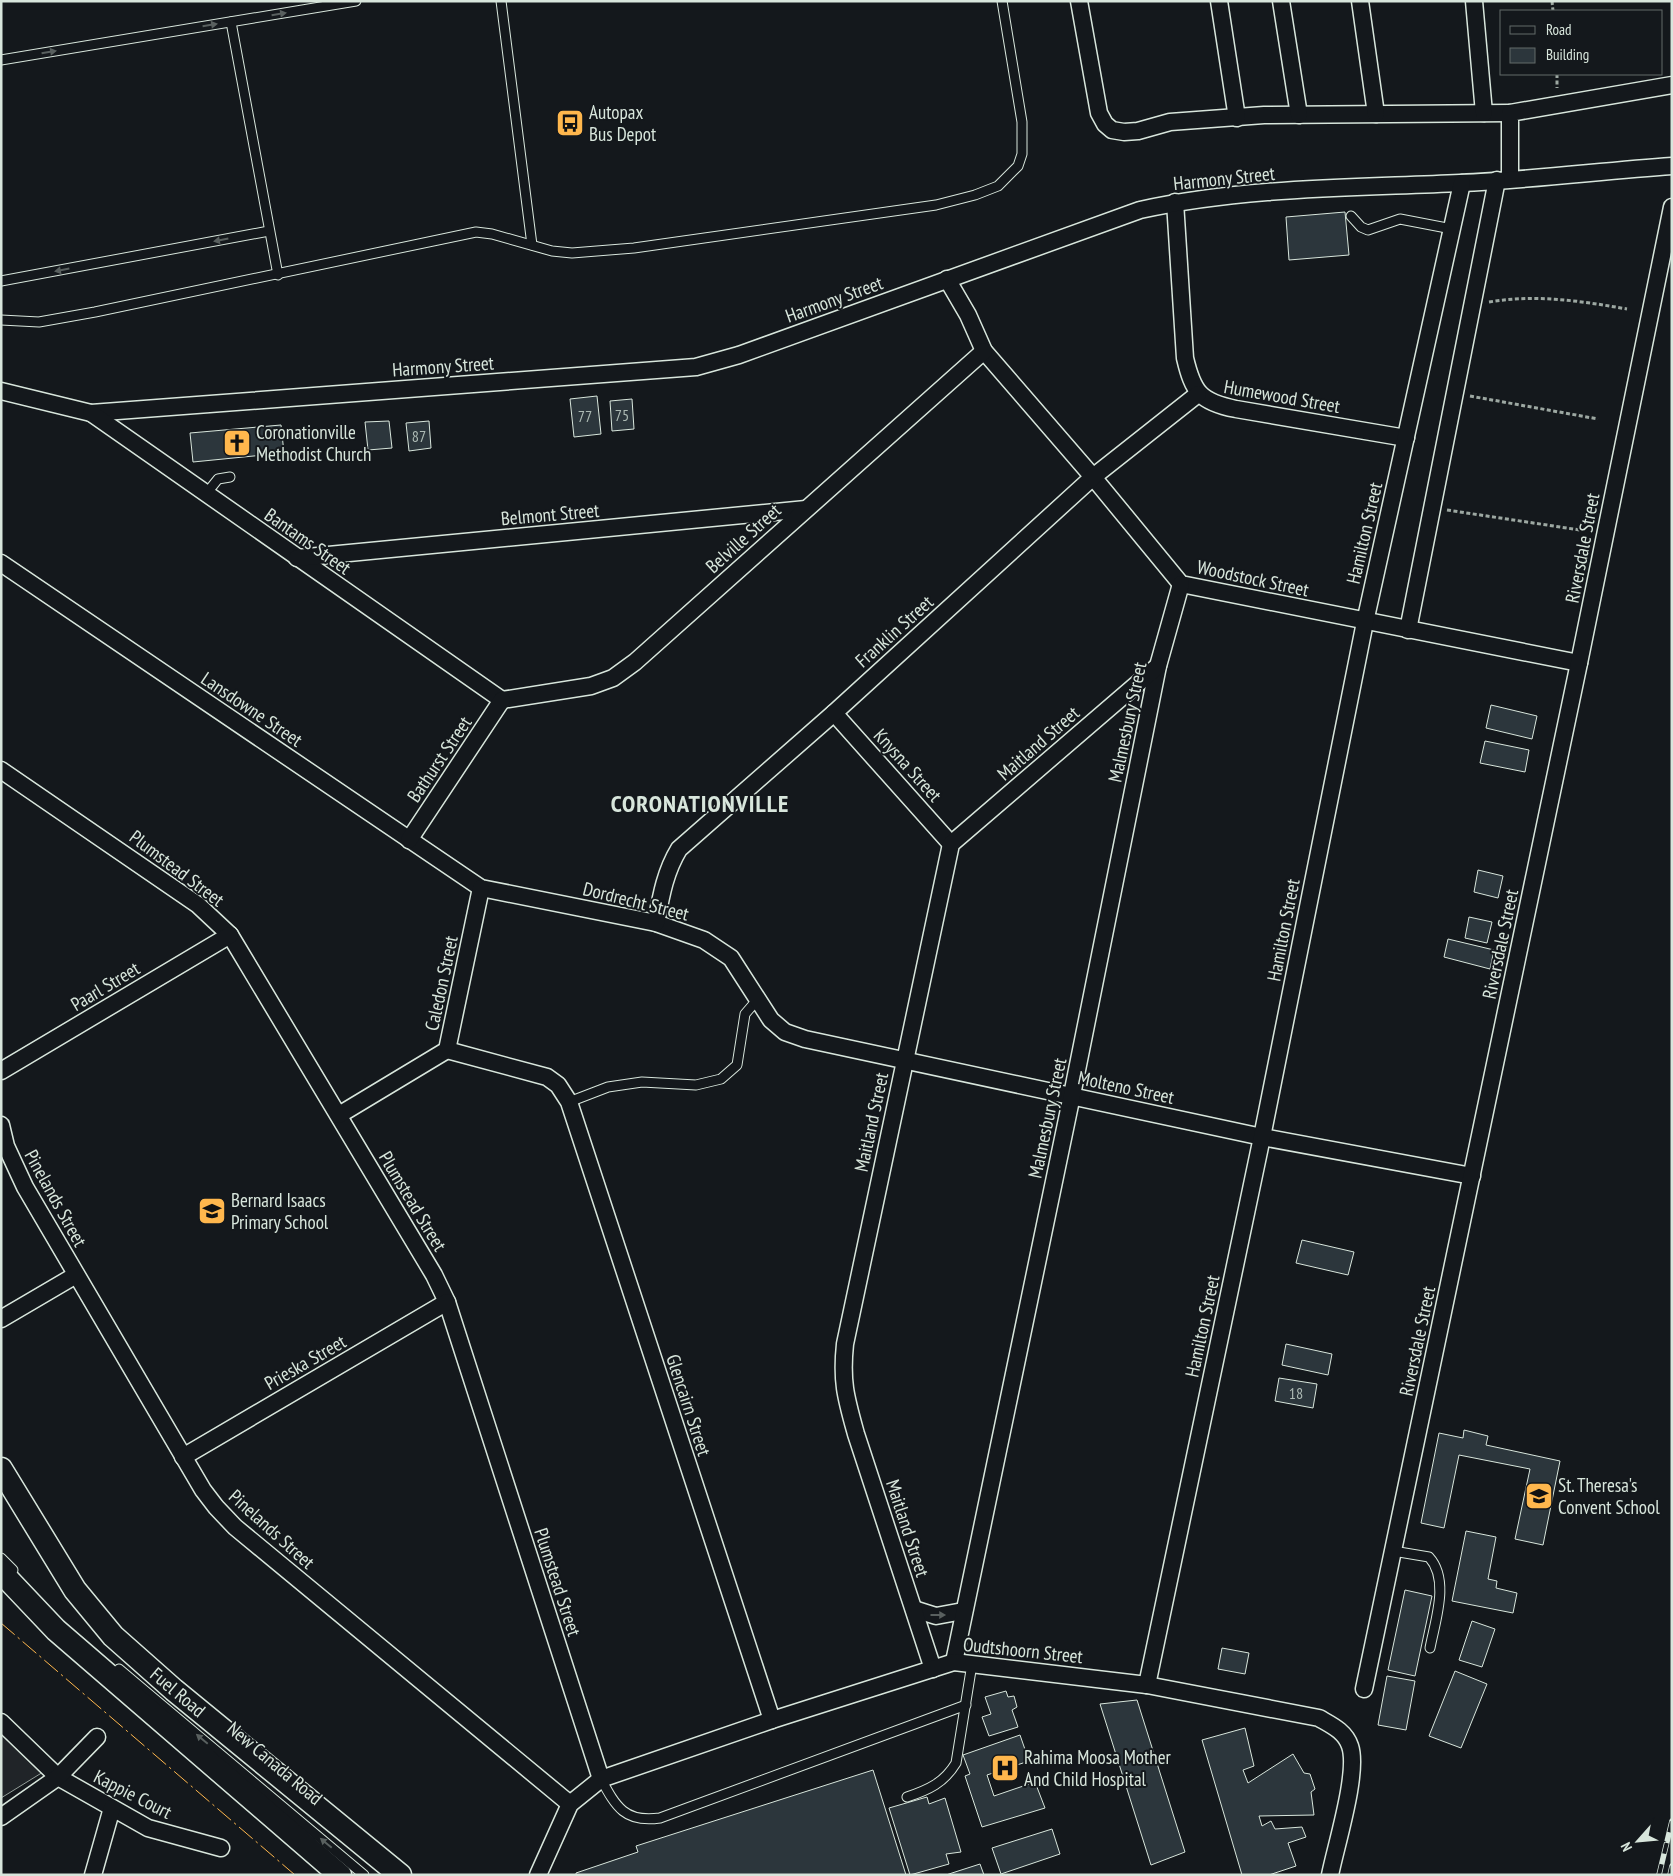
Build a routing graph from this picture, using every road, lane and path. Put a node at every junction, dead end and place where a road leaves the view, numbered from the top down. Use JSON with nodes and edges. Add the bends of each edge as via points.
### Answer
{"nodes":[{"id":1,"x":356,"y":1,"type":"edge"},
{"id":2,"x":501,"y":1,"type":"edge"},
{"id":3,"x":1002,"y":1,"type":"edge"},
{"id":4,"x":1078,"y":1,"type":"edge"},
{"id":5,"x":1219,"y":1,"type":"edge"},
{"id":6,"x":1282,"y":1,"type":"edge"},
{"id":7,"x":1360,"y":1,"type":"edge"},
{"id":8,"x":1474,"y":1,"type":"edge"},
{"id":9,"x":231,"y":22,"type":"junction"},
{"id":10,"x":1,"y":60,"type":"edge"},
{"id":11,"x":1672,"y":85,"type":"edge"},
{"id":12,"x":1484,"y":113,"type":"junction"},
{"id":13,"x":1510,"y":113,"type":"junction"},
{"id":14,"x":1376,"y":114,"type":"junction"},
{"id":15,"x":1298,"y":115,"type":"junction"},
{"id":16,"x":1237,"y":118,"type":"junction"},
{"id":17,"x":1672,"y":166,"type":"edge"},
{"id":18,"x":1504,"y":180,"type":"junction"},
{"id":19,"x":1462,"y":183,"type":"junction"},
{"id":20,"x":1175,"y":202,"type":"junction"},
{"id":21,"x":1672,"y":207,"type":"edge"},
{"id":22,"x":1351,"y":216,"type":"dead end"},
{"id":23,"x":1452,"y":230,"type":"junction"},
{"id":24,"x":269,"y":231,"type":"junction"},
{"id":25,"x":532,"y":245,"type":"junction"},
{"id":26,"x":278,"y":275,"type":"junction"},
{"id":27,"x":947,"y":278,"type":"junction"},
{"id":28,"x":1,"y":281,"type":"edge"},
{"id":29,"x":1472,"y":304,"type":"junction"},
{"id":30,"x":1627,"y":309,"type":"dead end"},
{"id":31,"x":1,"y":320,"type":"edge"},
{"id":32,"x":984,"y":351,"type":"junction"},
{"id":33,"x":1,"y":391,"type":"edge"},
{"id":34,"x":1455,"y":393,"type":"junction"},
{"id":35,"x":1198,"y":394,"type":"junction"},
{"id":36,"x":91,"y":413,"type":"junction"},
{"id":37,"x":1598,"y":418,"type":"dead end"},
{"id":38,"x":1406,"y":438,"type":"junction"},
{"id":39,"x":230,"y":477,"type":"dead end"},
{"id":40,"x":1093,"y":477,"type":"junction"},
{"id":41,"x":206,"y":494,"type":"junction"},
{"id":42,"x":806,"y":509,"type":"junction"},
{"id":43,"x":1432,"y":509,"type":"junction"},
{"id":44,"x":1580,"y":530,"type":"dead end"},
{"id":45,"x":297,"y":558,"type":"junction"},
{"id":46,"x":3,"y":567,"type":"edge"},
{"id":47,"x":1181,"y":584,"type":"junction"},
{"id":48,"x":1365,"y":622,"type":"junction"},
{"id":49,"x":1408,"y":630,"type":"junction"},
{"id":50,"x":1579,"y":663,"type":"junction"},
{"id":51,"x":1158,"y":666,"type":"junction"},
{"id":52,"x":502,"y":700,"type":"junction"},
{"id":53,"x":834,"y":712,"type":"junction"},
{"id":54,"x":1,"y":770,"type":"edge"},
{"id":55,"x":409,"y":840,"type":"junction"},
{"id":56,"x":951,"y":844,"type":"junction"},
{"id":57,"x":481,"y":888,"type":"junction"},
{"id":58,"x":656,"y":923,"type":"junction"},
{"id":59,"x":230,"y":935,"type":"junction"},
{"id":60,"x":757,"y":1000,"type":"junction"},
{"id":61,"x":447,"y":1050,"type":"junction"},
{"id":62,"x":904,"y":1061,"type":"junction"},
{"id":63,"x":1,"y":1071,"type":"edge"},
{"id":64,"x":1072,"y":1095,"type":"junction"},
{"id":65,"x":569,"y":1102,"type":"junction"},
{"id":66,"x":339,"y":1116,"type":"junction"},
{"id":67,"x":1,"y":1126,"type":"edge"},
{"id":68,"x":1262,"y":1138,"type":"junction"},
{"id":69,"x":1472,"y":1176,"type":"junction"},
{"id":70,"x":76,"y":1275,"type":"junction"},
{"id":71,"x":447,"y":1302,"type":"junction"},
{"id":72,"x":1,"y":1319,"type":"edge"},
{"id":73,"x":183,"y":1457,"type":"junction"},
{"id":74,"x":1,"y":1469,"type":"edge"},
{"id":75,"x":1,"y":1488,"type":"edge"},
{"id":76,"x":1393,"y":1551,"type":"junction"},
{"id":77,"x":42,"y":1555,"type":"dead end"},
{"id":78,"x":1,"y":1558,"type":"edge"},
{"id":79,"x":1,"y":1572,"type":"edge"},
{"id":80,"x":62,"y":1588,"type":"dead end"},
{"id":81,"x":72,"y":1602,"type":"dead end"},
{"id":82,"x":914,"y":1609,"type":"junction"},
{"id":83,"x":964,"y":1611,"type":"junction"},
{"id":84,"x":59,"y":1619,"type":"dead end"},
{"id":85,"x":103,"y":1639,"type":"dead end"},
{"id":86,"x":1430,"y":1648,"type":"dead end"},
{"id":87,"x":954,"y":1662,"type":"junction"},
{"id":88,"x":111,"y":1663,"type":"dead end"},
{"id":89,"x":972,"y":1664,"type":"junction"},
{"id":90,"x":933,"y":1669,"type":"junction"},
{"id":91,"x":1147,"y":1685,"type":"junction"},
{"id":92,"x":1364,"y":1688,"type":"dead end"},
{"id":93,"x":966,"y":1705,"type":"junction"},
{"id":94,"x":772,"y":1720,"type":"junction"},
{"id":95,"x":1,"y":1722,"type":"edge"},
{"id":96,"x":97,"y":1737,"type":"dead end"},
{"id":97,"x":58,"y":1777,"type":"junction"},
{"id":98,"x":601,"y":1779,"type":"junction"},
{"id":99,"x":907,"y":1797,"type":"dead end"},
{"id":100,"x":570,"y":1804,"type":"junction"},
{"id":101,"x":112,"y":1808,"type":"junction"},
{"id":102,"x":1,"y":1817,"type":"edge"},
{"id":103,"x":340,"y":1838,"type":"dead end"},
{"id":104,"x":221,"y":1848,"type":"dead end"},
{"id":105,"x":93,"y":1875,"type":"edge"},
{"id":106,"x":340,"y":1875,"type":"edge"},
{"id":107,"x":364,"y":1875,"type":"edge"},
{"id":108,"x":400,"y":1875,"type":"edge"},
{"id":109,"x":538,"y":1875,"type":"edge"},
{"id":110,"x":1330,"y":1875,"type":"edge"}],
"edges":[{"from":9,"to":1,"type":"lane","one_way":true},
{"from":2,"to":25,"type":"lane"},
{"from":3,"to":25,"type":"lane","via":[[1023,141],[1018,166],[998,186],[936,205],[634,248],[572,253]]},
{"from":4,"to":16,"type":"street","via":[[1099,113],[1112,130],[1138,131],[1170,122]]},
{"from":5,"to":16,"type":"street"},
{"from":6,"to":15,"type":"street"},
{"from":7,"to":14,"type":"street"},
{"from":8,"to":12,"type":"street"},
{"from":10,"to":9,"type":"lane","one_way":true},
{"from":9,"to":24,"type":"lane"},
{"from":11,"to":13,"type":"street"},
{"from":12,"to":13,"type":"street"},
{"from":12,"to":14,"type":"street"},
{"from":13,"to":18,"type":"street"},
{"from":14,"to":15,"type":"street"},
{"from":15,"to":16,"type":"street"},
{"from":17,"to":18,"type":"street","name":"Harmony Street"},
{"from":18,"to":19,"type":"street","name":"Harmony Street"},
{"from":18,"to":29,"type":"street"},
{"from":19,"to":20,"type":"street","name":"Harmony Street","via":[[1317,188]]},
{"from":19,"to":23,"type":"street","name":"Hamilton Street"},
{"from":20,"to":27,"type":"street","name":"Harmony Street","via":[[1140,210]]},
{"from":20,"to":35,"type":"street","name":"Humewood Street","via":[[1185,358]]},
{"from":21,"to":50,"type":"street","name":"Riversdale Street"},
{"from":22,"to":23,"type":"lane","via":[[1368,230],[1400,219]]},
{"from":23,"to":38,"type":"street","name":"Hamilton Street"},
{"from":24,"to":26,"type":"lane"},
{"from":24,"to":28,"type":"lane","one_way":true},
{"from":25,"to":26,"type":"lane","via":[[476,232]]},
{"from":26,"to":31,"type":"lane","via":[[48,320]]},
{"from":27,"to":32,"type":"street","name":"Woodstock Street"},
{"from":27,"to":36,"type":"street","name":"Harmony Street","via":[[740,355],[696,367]]},
{"from":29,"to":30,"type":"path","via":[[1515,297],[1568,299]]},
{"from":29,"to":34,"type":"street"},
{"from":32,"to":40,"type":"street","name":"Woodstock Street"},
{"from":32,"to":42,"type":"street","name":"Belville Street"},
{"from":33,"to":36,"type":"street","name":"Harmony Street"},
{"from":34,"to":37,"type":"path"},
{"from":34,"to":43,"type":"street"},
{"from":35,"to":38,"type":"street","name":"Humewood Street","via":[[1228,408]]},
{"from":35,"to":40,"type":"street","name":"Franklin Street"},
{"from":36,"to":41,"type":"street","name":"Bantams Street"},
{"from":38,"to":48,"type":"street","name":"Hamilton Street"},
{"from":39,"to":41,"type":"lane","via":[[218,479]]},
{"from":40,"to":47,"type":"street","name":"Woodstock Street"},
{"from":40,"to":53,"type":"street","name":"Franklin Street"},
{"from":41,"to":45,"type":"street","name":"Bantams Street"},
{"from":42,"to":45,"type":"street","name":"Belmont Street"},
{"from":42,"to":52,"type":"street","name":"Belville Street","via":[[613,678],[591,686]]},
{"from":43,"to":44,"type":"path","via":[[1464,510]]},
{"from":43,"to":49,"type":"street"},
{"from":45,"to":52,"type":"street","name":"Bantams Street"},
{"from":46,"to":55,"type":"street","name":"Lansdowne Street"},
{"from":47,"to":48,"type":"street","name":"Woodstock Street"},
{"from":47,"to":51,"type":"street","name":"Malmesbury Street"},
{"from":48,"to":49,"type":"street","name":"Woodstock Street"},
{"from":48,"to":68,"type":"street","name":"Hamilton Street"},
{"from":49,"to":50,"type":"street","name":"Woodstock Street"},
{"from":50,"to":69,"type":"street","name":"Riversdale Street"},
{"from":51,"to":56,"type":"street","name":"Maitland Street"},
{"from":51,"to":64,"type":"street","name":"Malmesbury Street"},
{"from":52,"to":55,"type":"street","name":"Bathurst Street"},
{"from":53,"to":56,"type":"street","name":"Knysna Street"},
{"from":53,"to":58,"type":"street","name":"Franklin Street","via":[[679,849],[662,888]]},
{"from":54,"to":59,"type":"street","name":"Plumstead Street","via":[[198,905]]},
{"from":55,"to":57,"type":"street","name":"Lansdowne Street"},
{"from":56,"to":62,"type":"street","name":"Maitland Street"},
{"from":57,"to":58,"type":"street","name":"Dordrecht Street"},
{"from":57,"to":61,"type":"street","name":"Caledon Street"},
{"from":58,"to":60,"type":"street","name":"Dordrecht Street","via":[[704,940],[732,958]]},
{"from":59,"to":63,"type":"street","name":"Paarl Street"},
{"from":59,"to":66,"type":"street","name":"Plumstead Street"},
{"from":60,"to":62,"type":"street","name":"Molteno Street","via":[[771,1020],[785,1032]]},
{"from":60,"to":65,"type":"lane","via":[[745,1014],[736,1065],[722,1079],[696,1085],[642,1082],[608,1087]]},
{"from":61,"to":65,"type":"street","via":[[548,1077],[558,1085]]},
{"from":61,"to":66,"type":"street","name":"Caledon Street"},
{"from":62,"to":64,"type":"street","name":"Molteno Street"},
{"from":62,"to":82,"type":"street","name":"Maitland Street","via":[[845,1344],[842,1374],[856,1434]]},
{"from":64,"to":68,"type":"street","name":"Molteno Street"},
{"from":64,"to":83,"type":"street","name":"Malmesbury Street"},
{"from":65,"to":94,"type":"street","name":"Glencairn Street"},
{"from":66,"to":71,"type":"street","name":"Plumstead Street"},
{"from":67,"to":70,"type":"street","name":"Pinelands Street","via":[[13,1164]]},
{"from":68,"to":69,"type":"street","name":"Molteno Street"},
{"from":68,"to":91,"type":"street","name":"Hamilton Street"},
{"from":69,"to":76,"type":"street","name":"Riversdale Street"},
{"from":70,"to":72,"type":"street"},
{"from":70,"to":73,"type":"street","name":"Pinelands Street"},
{"from":71,"to":73,"type":"street","name":"Prieska Street"},
{"from":71,"to":98,"type":"street","name":"Plumstead Street"},
{"from":73,"to":100,"type":"street","name":"Pinelands Street","via":[[216,1508],[235,1527]]},
{"from":74,"to":108,"type":"main road","name":"Fuel Road","via":[[75,1590],[114,1636],[174,1690]]},
{"from":75,"to":77,"type":"lane"},
{"from":76,"to":86,"type":"lane","via":[[1428,1557],[1438,1572],[1440,1592]]},
{"from":76,"to":92,"type":"street","name":"Riversdale Street"},
{"from":78,"to":84,"type":"lane"},
{"from":79,"to":106,"type":"main road","name":"Fuel Road","via":[[56,1630]]},
{"from":80,"to":81,"type":"lane"},
{"from":82,"to":83,"type":"street","one_way":true,"via":[[936,1616]]},
{"from":82,"to":90,"type":"street","name":"Maitland Street"},
{"from":83,"to":87,"type":"street","name":"Malmesbury Street"},
{"from":85,"to":103,"type":"lane","name":"New Canada Road"},
{"from":87,"to":89,"type":"street","name":"Oudtshoorn Street"},
{"from":87,"to":90,"type":"street","name":"Oudtshoorn Street"},
{"from":107,"to":88,"type":"lane","name":"New Canada Road","one_way":true},
{"from":89,"to":91,"type":"street","name":"Oudtshoorn Street"},
{"from":89,"to":93,"type":"lane"},
{"from":90,"to":94,"type":"street","name":"Oudtshoorn Street"},
{"from":91,"to":110,"type":"street","name":"Oudtshoorn Street","via":[[1319,1718],[1340,1731],[1350,1746],[1352,1764]]},
{"from":93,"to":98,"type":"lane","via":[[660,1818],[643,1821],[620,1810]]},
{"from":93,"to":99,"type":"lane","via":[[956,1763],[948,1776],[938,1784]]},
{"from":94,"to":98,"type":"street","name":"Oudtshoorn Street"},
{"from":95,"to":97,"type":"street","name":"Kappie Court"},
{"from":96,"to":97,"type":"street"},
{"from":97,"to":101,"type":"street","name":"Kappie Court"},
{"from":97,"to":102,"type":"street"},
{"from":98,"to":100,"type":"street","name":"Oudtshoorn Street"},
{"from":100,"to":109,"type":"street","name":"Oudtshoorn Street"},
{"from":101,"to":104,"type":"street","name":"Kappie Court","via":[[148,1828]]},
{"from":101,"to":105,"type":"street"}]}
